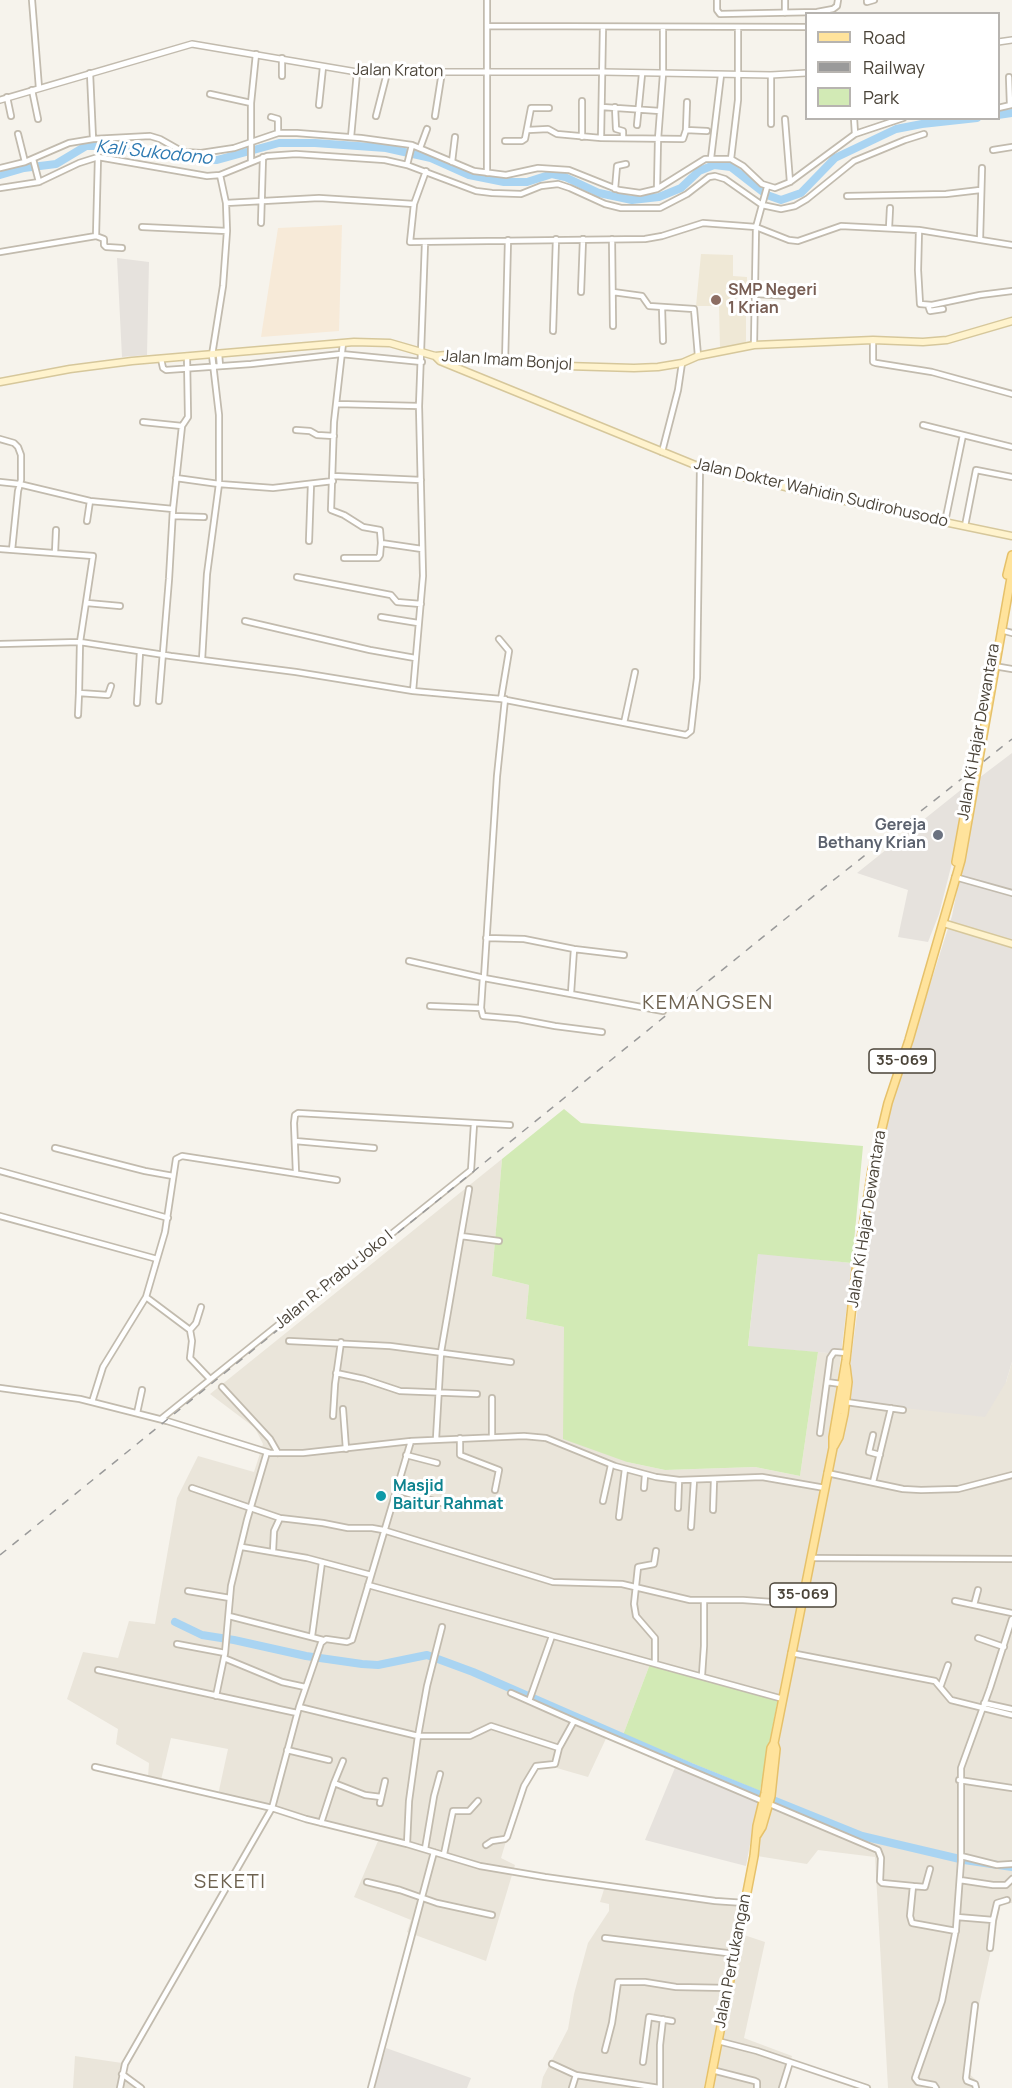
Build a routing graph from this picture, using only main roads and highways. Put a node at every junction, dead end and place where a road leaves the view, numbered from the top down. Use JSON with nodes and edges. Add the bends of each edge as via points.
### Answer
{"nodes":[{"id":1,"x":1012,"y":321,"type":"edge"},
{"id":2,"x":435,"y":356,"type":"junction"},
{"id":3,"x":0,"y":382,"type":"edge"},
{"id":4,"x":1012,"y":536,"type":"edge"},
{"id":5,"x":1012,"y":555,"type":"edge"},
{"id":6,"x":1012,"y":572,"type":"edge"},
{"id":7,"x":1008,"y":613,"type":"edge"},
{"id":8,"x":956,"y":875,"type":"junction"},
{"id":9,"x":943,"y":923,"type":"junction"},
{"id":10,"x":1012,"y":944,"type":"edge"},
{"id":11,"x":844,"y":1355,"type":"junction"},
{"id":12,"x":842,"y":1409,"type":"junction"},
{"id":13,"x":833,"y":1448,"type":"junction"},
{"id":14,"x":767,"y":1799,"type":"joint"},
{"id":15,"x":709,"y":2088,"type":"edge"}],
"edges":[{"from":1,"to":2,"type":"main road","name":"Jalan Imam Bonjol","via":[[947,340],[754,345],[682,363],[634,368]]},
{"from":2,"to":3,"type":"main road","name":"Jalan Imam Bonjol","via":[[390,344],[342,343],[81,368]]},
{"from":2,"to":4,"type":"main road","name":"Jalan Dokter Wahidin Sudirohusodo","via":[[700,467]]},
{"from":5,"to":8,"type":"main road","name":"Jalan Ki Hajar Dewantara","number":"35-069"},
{"from":6,"to":7,"type":"main road","name":"Jalan Ki Hajar Dewantara","number":"35-069"},
{"from":7,"to":8,"type":"main road","name":"Jalan Ki Hajar Dewantara","number":"35-069","via":[[1001,630],[968,827]]},
{"from":8,"to":9,"type":"main road","name":"Jalan Ki Hajar Dewantara","number":"35-069"},
{"from":9,"to":10,"type":"main road"},
{"from":9,"to":11,"type":"main road","name":"Jalan Ki Hajar Dewantara","number":"35-069","via":[[879,1138]]},
{"from":11,"to":12,"type":"main road","name":"Jalan Ki Hajar Dewantara","number":"35-069","via":[[839,1383]]},
{"from":11,"to":12,"type":"main road","name":"Jalan Ki Hajar Dewantara","number":"35-069","via":[[848,1382]]},
{"from":12,"to":13,"type":"main road","name":"Jalan Ki Hajar Dewantara","number":"35-069","via":[[839,1437]]},
{"from":12,"to":13,"type":"main road","name":"Jalan Ki Hajar Dewantara","number":"35-069","via":[[833,1424]]},
{"from":13,"to":14,"type":"main road","name":"Jalan Ki Hajar Dewantara","number":"35-069","via":[[771,1748]]},
{"from":14,"to":15,"type":"main road","name":"Jalan Pertukangan","number":"35-069"}]}
